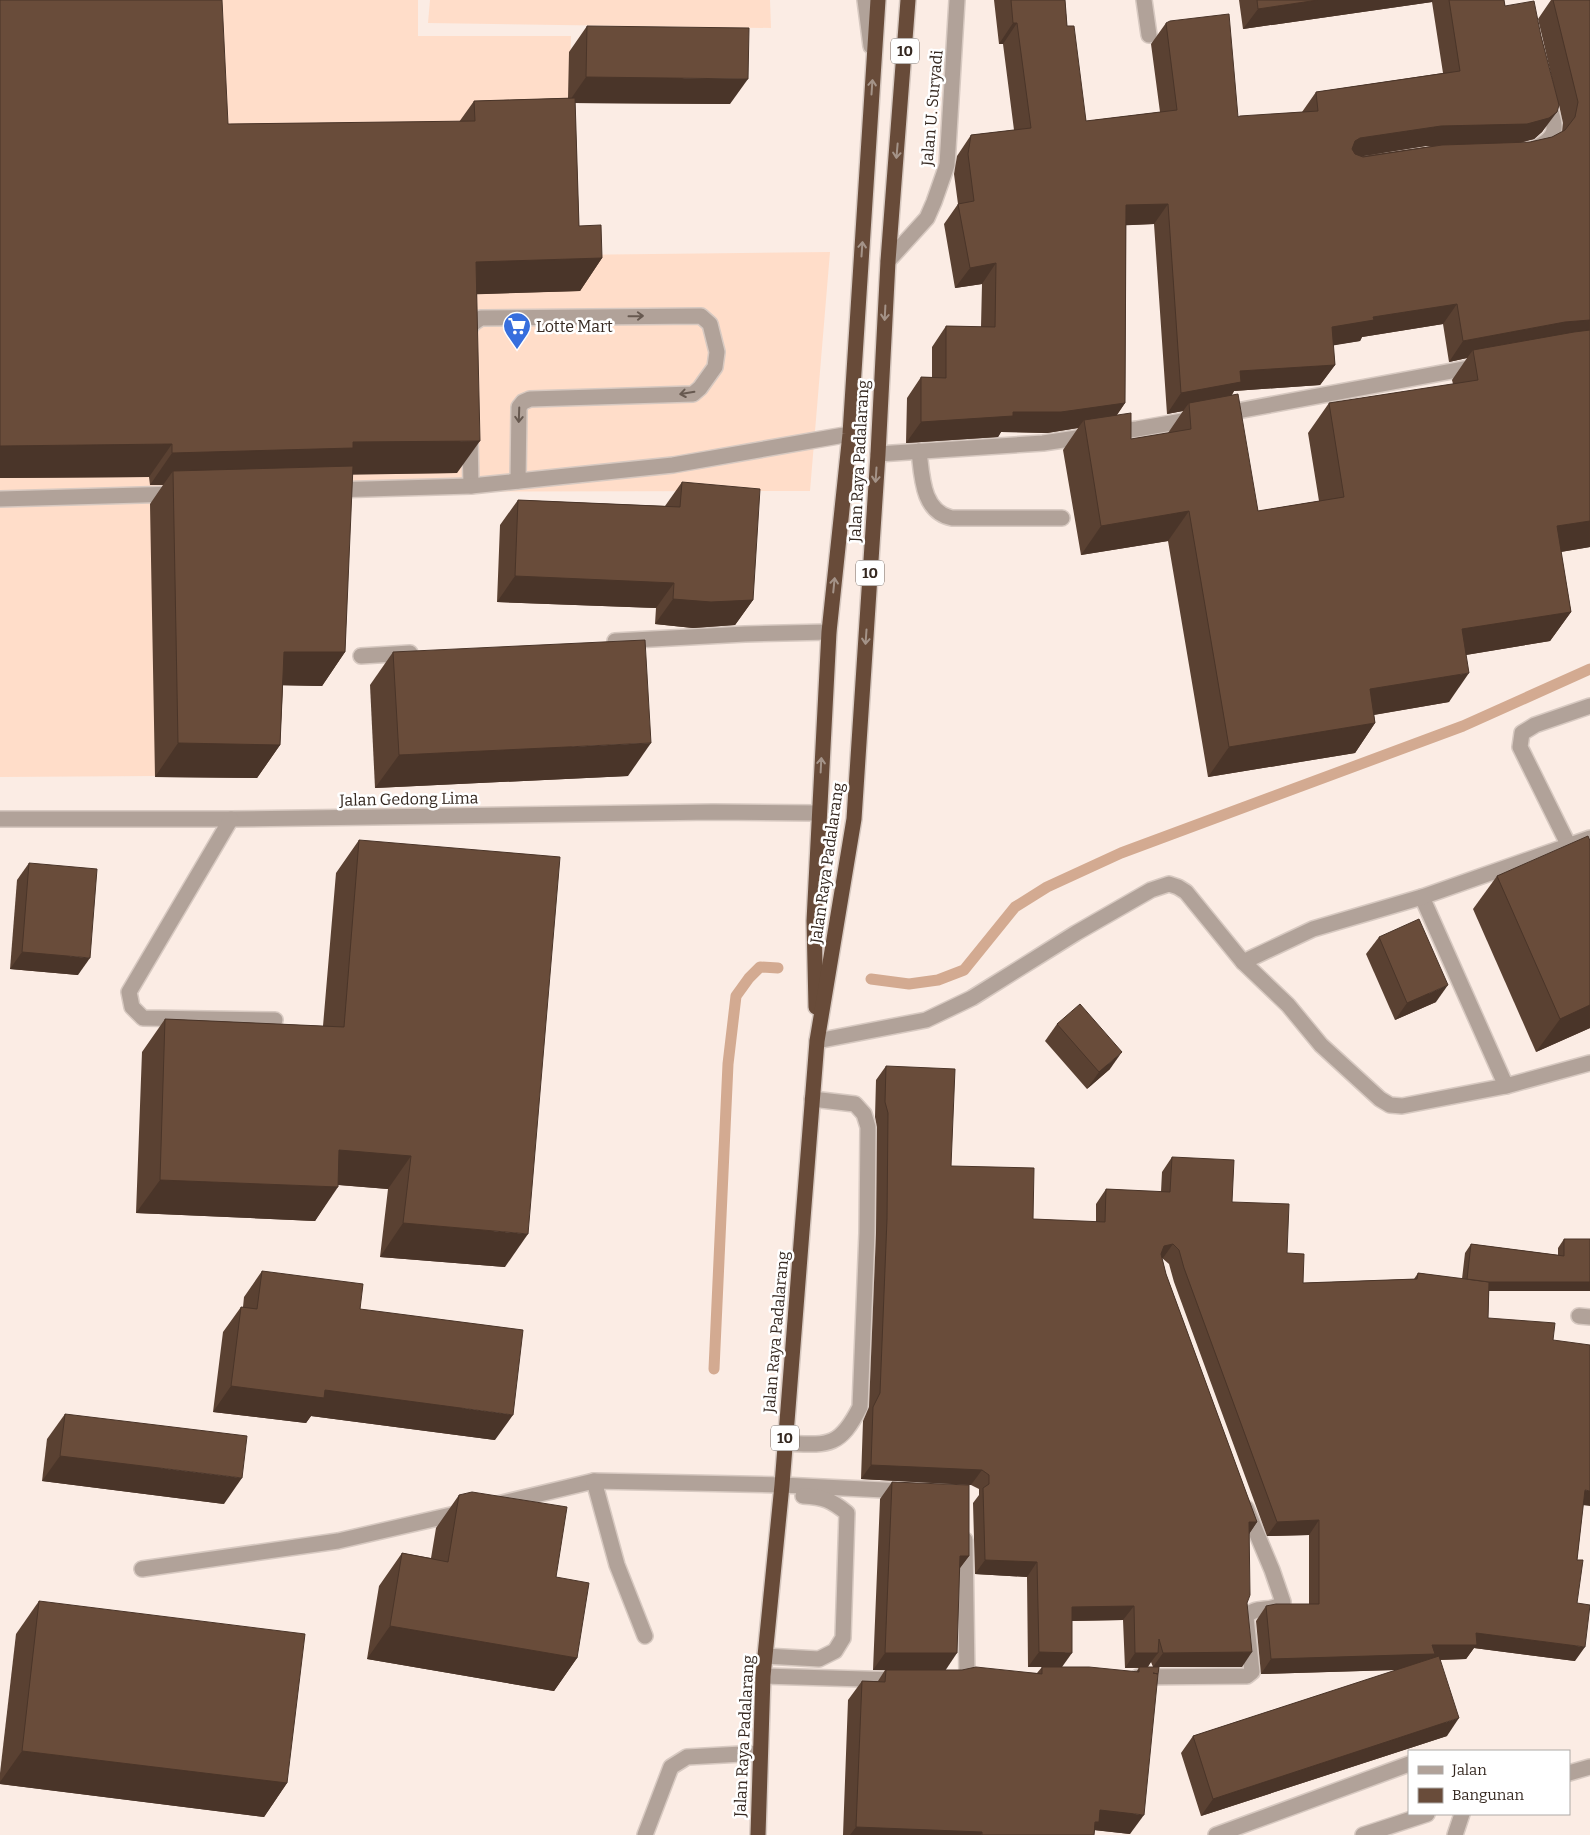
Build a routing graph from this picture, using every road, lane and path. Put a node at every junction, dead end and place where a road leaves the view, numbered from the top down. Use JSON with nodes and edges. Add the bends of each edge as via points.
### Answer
{"nodes":[{"id":1,"x":864,"y":0,"type":"edge"},
{"id":2,"x":878,"y":0,"type":"edge"},
{"id":3,"x":908,"y":0,"type":"edge"},
{"id":4,"x":957,"y":0,"type":"edge"},
{"id":5,"x":1144,"y":0,"type":"edge"},
{"id":6,"x":1149,"y":35,"type":"dead end"},
{"id":7,"x":874,"y":63,"type":"junction"},
{"id":8,"x":1544,"y":89,"type":"edge"},
{"id":9,"x":1518,"y":153,"type":"edge"},
{"id":10,"x":888,"y":261,"type":"junction"},
{"id":11,"x":469,"y":350,"type":"edge"},
{"id":12,"x":1494,"y":363,"type":"edge"},
{"id":13,"x":470,"y":418,"type":"edge"},
{"id":14,"x":850,"y":434,"type":"junction"},
{"id":15,"x":919,"y":451,"type":"junction"},
{"id":16,"x":878,"y":454,"type":"junction"},
{"id":17,"x":518,"y":482,"type":"junction"},
{"id":18,"x":471,"y":486,"type":"junction"},
{"id":19,"x":314,"y":490,"type":"edge"},
{"id":20,"x":186,"y":494,"type":"edge"},
{"id":21,"x":0,"y":499,"type":"edge"},
{"id":22,"x":1062,"y":518,"type":"dead end"},
{"id":23,"x":829,"y":632,"type":"junction"},
{"id":24,"x":598,"y":642,"type":"edge"},
{"id":25,"x":421,"y":652,"type":"edge"},
{"id":26,"x":361,"y":656,"type":"dead end"},
{"id":27,"x":1590,"y":706,"type":"edge"},
{"id":28,"x":818,"y":813,"type":"junction"},
{"id":29,"x":0,"y":819,"type":"edge"},
{"id":30,"x":231,"y":819,"type":"junction"},
{"id":31,"x":1590,"y":838,"type":"edge"},
{"id":32,"x":1569,"y":846,"type":"junction"},
{"id":33,"x":1422,"y":897,"type":"junction"},
{"id":34,"x":1243,"y":962,"type":"junction"},
{"id":35,"x":275,"y":1020,"type":"dead end"},
{"id":36,"x":817,"y":1041,"type":"junction"},
{"id":37,"x":1590,"y":1063,"type":"edge"},
{"id":38,"x":1506,"y":1086,"type":"junction"},
{"id":39,"x":812,"y":1099,"type":"junction"},
{"id":40,"x":784,"y":1443,"type":"junction"},
{"id":41,"x":594,"y":1481,"type":"junction"},
{"id":42,"x":781,"y":1490,"type":"junction"},
{"id":43,"x":1239,"y":1490,"type":"edge"},
{"id":44,"x":921,"y":1492,"type":"edge"},
{"id":45,"x":965,"y":1526,"type":"edge"},
{"id":46,"x":142,"y":1569,"type":"dead end"},
{"id":47,"x":644,"y":1636,"type":"dead end"},
{"id":48,"x":765,"y":1656,"type":"junction"},
{"id":49,"x":763,"y":1676,"type":"junction"},
{"id":50,"x":985,"y":1676,"type":"edge"},
{"id":51,"x":1123,"y":1678,"type":"edge"},
{"id":52,"x":914,"y":1680,"type":"edge"},
{"id":53,"x":760,"y":1753,"type":"junction"},
{"id":54,"x":1408,"y":1764,"type":"edge"},
{"id":55,"x":1590,"y":1766,"type":"edge"},
{"id":56,"x":1570,"y":1773,"type":"edge"},
{"id":57,"x":1424,"y":1815,"type":"edge"},
{"id":58,"x":1462,"y":1815,"type":"edge"},
{"id":59,"x":645,"y":1835,"type":"edge"},
{"id":60,"x":758,"y":1835,"type":"edge"},
{"id":61,"x":1216,"y":1835,"type":"edge"},
{"id":62,"x":1363,"y":1835,"type":"edge"},
{"id":63,"x":1455,"y":1835,"type":"edge"}],
"edges":[{"from":1,"to":7,"type":"street"},
{"from":2,"to":7,"type":"highway","name":"Jalan Raya Padalarang","number":"10"},
{"from":3,"to":10,"type":"highway","name":"Jalan Raya Padalarang","number":"10","one_way":true},
{"from":4,"to":10,"type":"street","name":"Jalan U. Suryadi","via":[[947,165],[927,218]]},
{"from":5,"to":6,"type":"street"},
{"from":14,"to":7,"type":"highway","name":"Jalan Raya Padalarang","number":"10","one_way":true},
{"from":8,"to":9,"type":"street","via":[[1554,134],[1535,149]]},
{"from":10,"to":16,"type":"highway","name":"Jalan Raya Padalarang","number":"10","one_way":true},
{"from":11,"to":17,"type":"street","one_way":true,"via":[[468,331],[472,323],[481,318],[702,316],[710,324],[717,352],[715,367],[693,394],[523,402],[518,407]]},
{"from":12,"to":15,"type":"street","via":[[1137,429],[1043,443]]},
{"from":13,"to":18,"type":"street"},
{"from":14,"to":17,"type":"street","via":[[673,465]]},
{"from":23,"to":14,"type":"highway","name":"Jalan Raya Padalarang","number":"10","one_way":true},
{"from":15,"to":16,"type":"street"},
{"from":15,"to":22,"type":"street","via":[[924,486],[934,509],[942,516]]},
{"from":16,"to":36,"type":"highway","name":"Jalan Raya Padalarang","number":"10","one_way":true,"via":[[854,819]]},
{"from":17,"to":18,"type":"street"},
{"from":18,"to":19,"type":"street"},
{"from":20,"to":21,"type":"street"},
{"from":23,"to":24,"type":"street"},
{"from":28,"to":23,"type":"highway","name":"Jalan Raya Padalarang","number":"10","one_way":true},
{"from":25,"to":26,"type":"street"},
{"from":27,"to":32,"type":"street","via":[[1535,725],[1522,733],[1520,740],[1520,748]]},
{"from":28,"to":30,"type":"street","name":"Jalan Gedong Lima"},
{"from":28,"to":36,"type":"highway","name":"Jalan Raya Padalarang","number":"10","via":[[814,921]]},
{"from":29,"to":30,"type":"street","name":"Jalan Gedong Lima"},
{"from":30,"to":35,"type":"street","via":[[129,992],[132,1007],[143,1018]]},
{"from":31,"to":32,"type":"street"},
{"from":32,"to":33,"type":"street"},
{"from":33,"to":34,"type":"street","via":[[1313,929]]},
{"from":33,"to":38,"type":"street"},
{"from":34,"to":36,"type":"street","via":[[1186,892],[1169,884],[1151,890],[972,998],[926,1020]]},
{"from":34,"to":38,"type":"street","via":[[1288,1005],[1321,1046],[1390,1105],[1402,1106]]},
{"from":36,"to":39,"type":"highway","name":"Jalan Raya Padalarang","number":"10"},
{"from":37,"to":38,"type":"street"},
{"from":39,"to":40,"type":"highway","name":"Jalan Raya Padalarang","number":"10"},
{"from":39,"to":40,"type":"street","via":[[855,1104],[864,1114],[868,1127],[860,1407],[850,1426],[837,1439],[822,1445]]},
{"from":40,"to":42,"type":"highway","name":"Jalan Raya Padalarang","number":"10"},
{"from":41,"to":42,"type":"street"},
{"from":41,"to":46,"type":"street","via":[[338,1541]]},
{"from":41,"to":47,"type":"street","via":[[617,1565]]},
{"from":42,"to":44,"type":"street"},
{"from":42,"to":48,"type":"highway","name":"Jalan Raya Padalarang","number":"10"},
{"from":42,"to":48,"type":"street","via":[[822,1497],[847,1513],[843,1638],[835,1651],[819,1658]]},
{"from":43,"to":51,"type":"street","via":[[1283,1602],[1278,1607],[1252,1611],[1246,1617],[1252,1673],[1247,1676]]},
{"from":45,"to":50,"type":"street","via":[[962,1677]]},
{"from":48,"to":49,"type":"highway","name":"Jalan Raya Padalarang","number":"10"},
{"from":49,"to":52,"type":"street"},
{"from":49,"to":53,"type":"highway","name":"Jalan Raya Padalarang","number":"10"},
{"from":53,"to":59,"type":"street","via":[[686,1757],[676,1763],[671,1767]]},
{"from":53,"to":60,"type":"highway","name":"Jalan Raya Padalarang","number":"10"},
{"from":54,"to":61,"type":"street"},
{"from":55,"to":56,"type":"street"},
{"from":57,"to":62,"type":"street"},
{"from":58,"to":63,"type":"street"}]}
